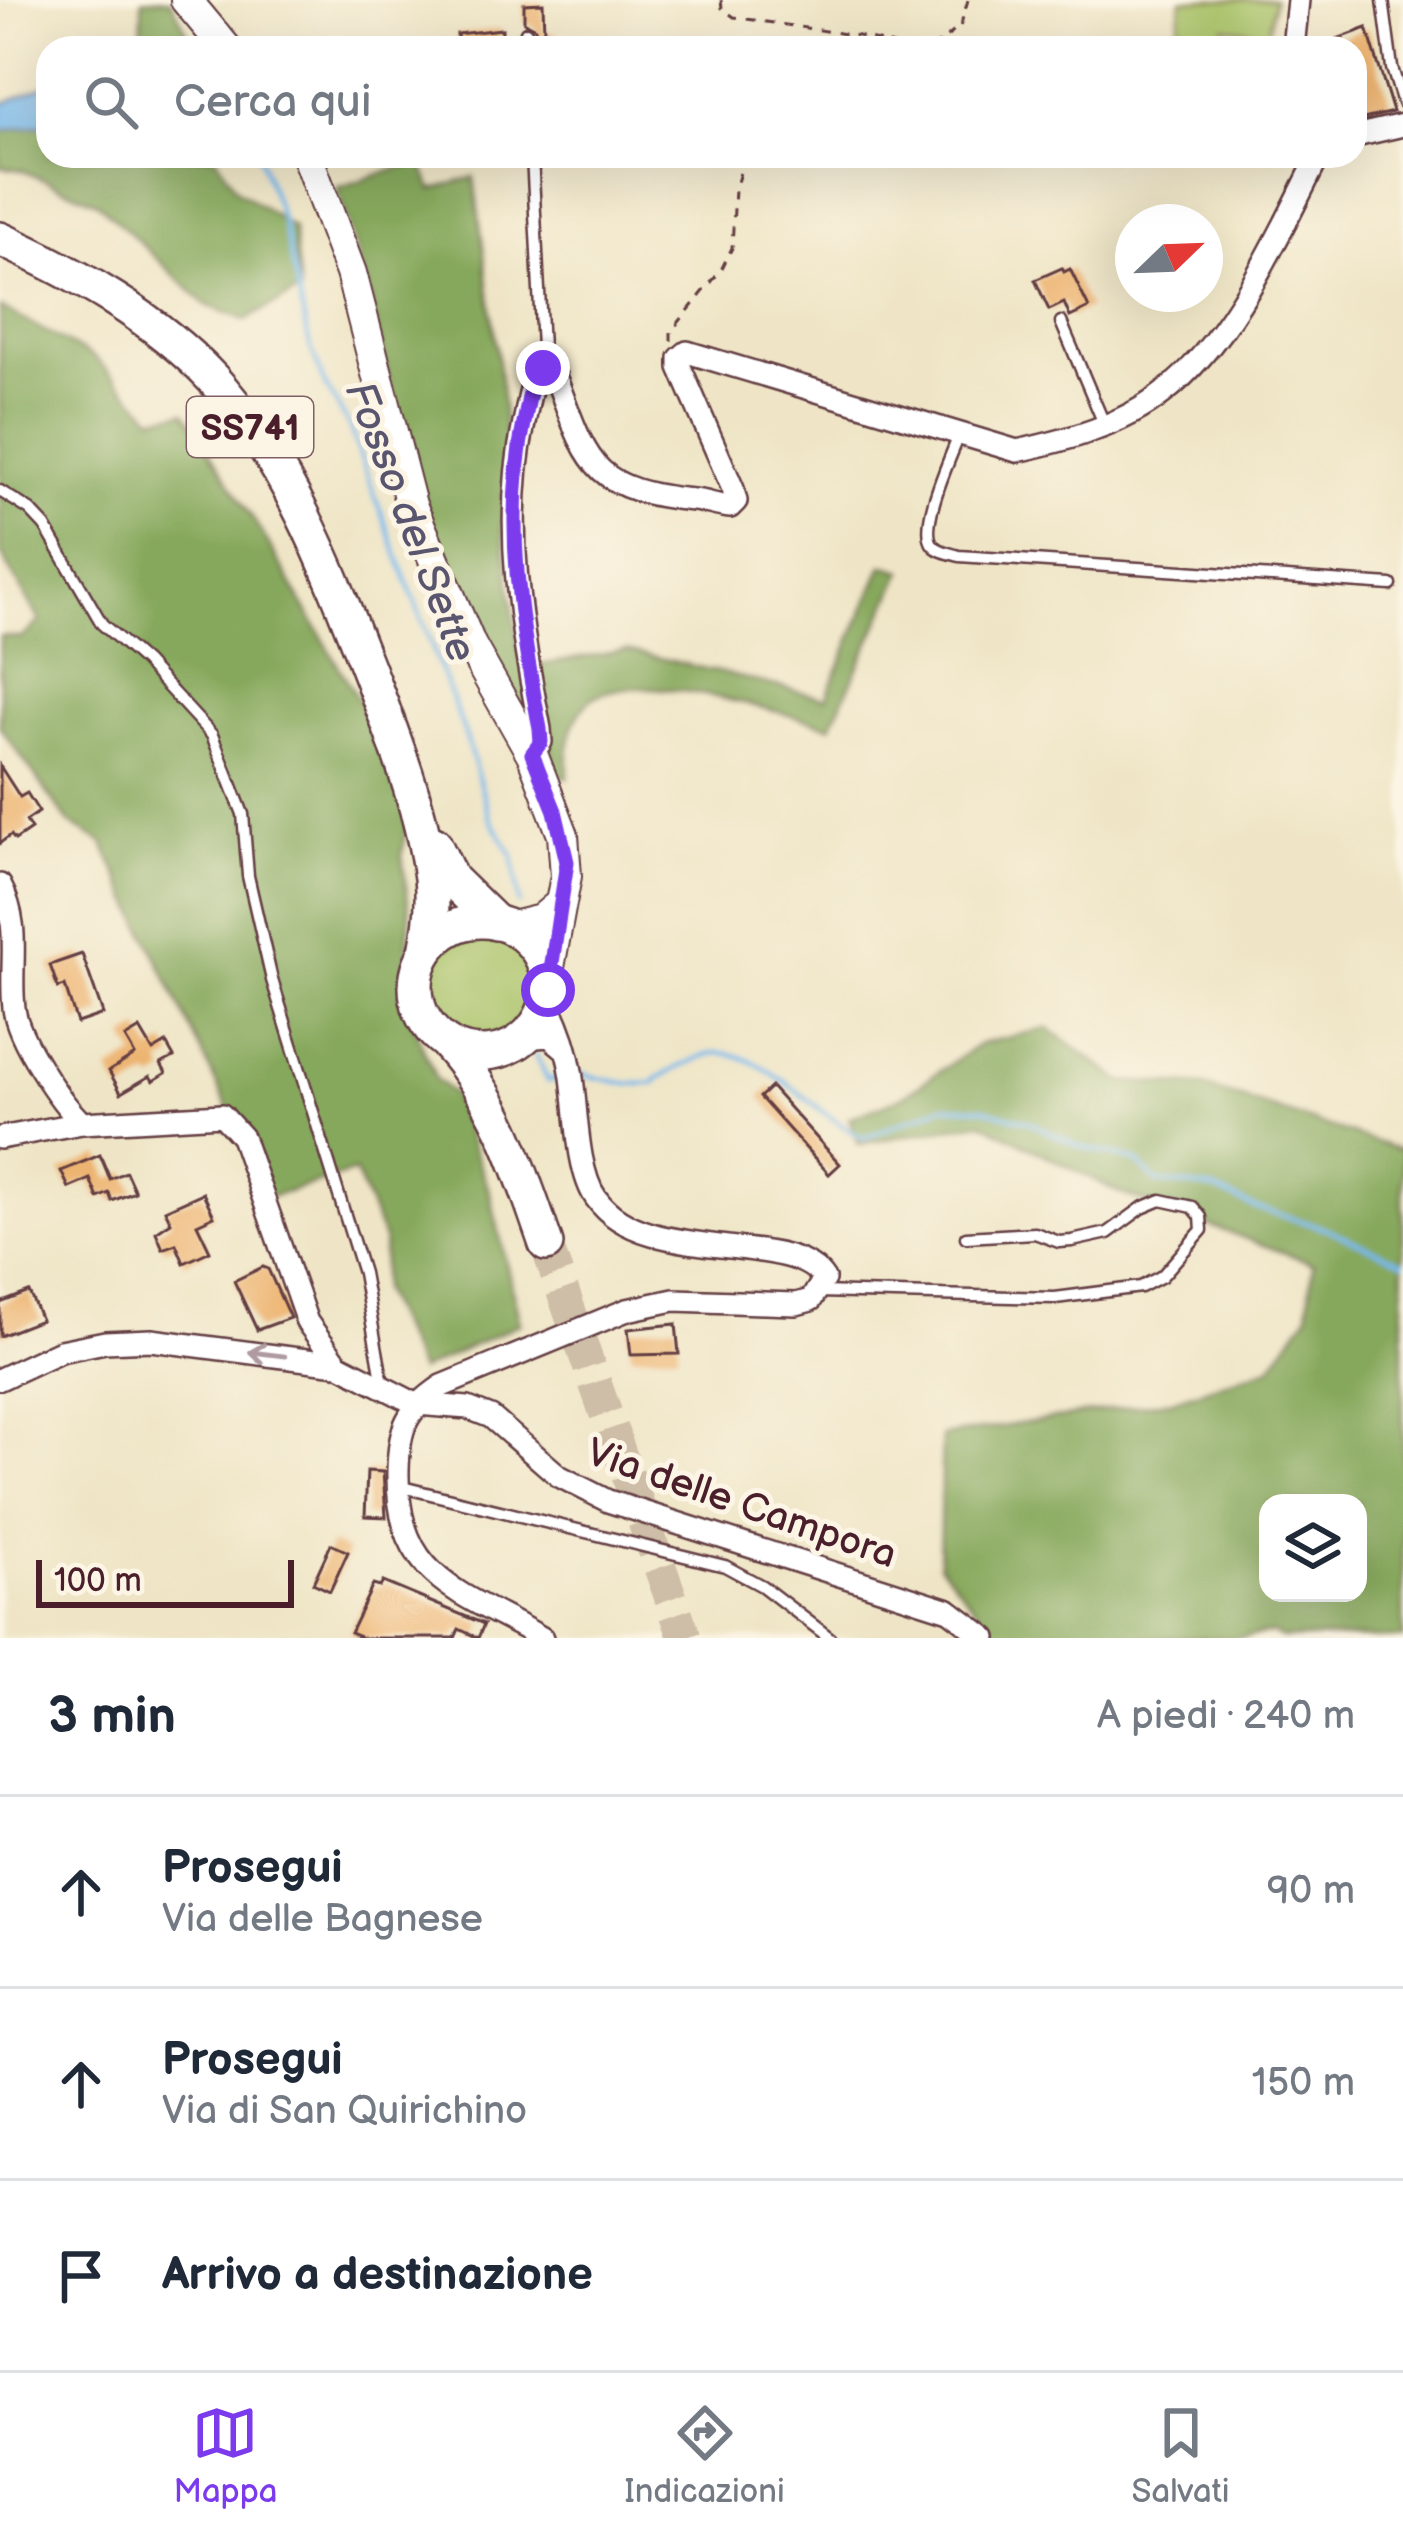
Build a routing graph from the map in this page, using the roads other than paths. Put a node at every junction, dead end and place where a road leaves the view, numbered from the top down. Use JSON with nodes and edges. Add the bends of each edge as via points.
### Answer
{"nodes":[{"id":1,"x":186,"y":0,"type":"edge"},
{"id":2,"x":1298,"y":0,"type":"edge"},
{"id":3,"x":1384,"y":0,"type":"edge"},
{"id":4,"x":526,"y":32,"type":"dead end"},
{"id":5,"x":216,"y":36,"type":"edge"},
{"id":6,"x":526,"y":36,"type":"edge"},
{"id":7,"x":1294,"y":36,"type":"edge"},
{"id":8,"x":1403,"y":103,"type":"edge"},
{"id":9,"x":1403,"y":124,"type":"edge"},
{"id":10,"x":1367,"y":133,"type":"edge"},
{"id":11,"x":311,"y":168,"type":"edge"},
{"id":12,"x":533,"y":168,"type":"edge"},
{"id":13,"x":1313,"y":168,"type":"edge"},
{"id":14,"x":0,"y":239,"type":"edge"},
{"id":15,"x":1061,"y":322,"type":"dead end"},
{"id":16,"x":543,"y":368,"type":"junction"},
{"id":17,"x":1106,"y":426,"type":"junction"},
{"id":18,"x":959,"y":434,"type":"junction"},
{"id":19,"x":0,"y":491,"type":"edge"},
{"id":20,"x":1391,"y":585,"type":"dead end"},
{"id":21,"x":532,"y":754,"type":"junction"},
{"id":22,"x":411,"y":792,"type":"junction"},
{"id":23,"x":0,"y":885,"type":"edge"},
{"id":24,"x":560,"y":904,"type":"junction"},
{"id":25,"x":504,"y":925,"type":"junction"},
{"id":26,"x":427,"y":951,"type":"junction"},
{"id":27,"x":547,"y":989,"type":"junction"},
{"id":28,"x":446,"y":1042,"type":"junction"},
{"id":29,"x":518,"y":1042,"type":"junction"},
{"id":30,"x":569,"y":1059,"type":"junction"},
{"id":31,"x":82,"y":1123,"type":"junction"},
{"id":32,"x":508,"y":1136,"type":"junction"},
{"id":33,"x":0,"y":1138,"type":"edge"},
{"id":34,"x":966,"y":1237,"type":"dead end"},
{"id":35,"x":545,"y":1244,"type":"tunnel mouth"},
{"id":36,"x":818,"y":1292,"type":"junction"},
{"id":37,"x":338,"y":1364,"type":"junction"},
{"id":38,"x":0,"y":1379,"type":"edge"},
{"id":39,"x":383,"y":1384,"type":"junction"},
{"id":40,"x":416,"y":1404,"type":"junction"},
{"id":41,"x":398,"y":1486,"type":"junction"},
{"id":42,"x":542,"y":1638,"type":"edge"},
{"id":43,"x":830,"y":1638,"type":"edge"},
{"id":44,"x":986,"y":1638,"type":"edge"}],
"edges":[{"from":1,"to":5,"type":"main road"},
{"from":2,"to":7,"type":"street"},
{"from":3,"to":8,"type":"lane"},
{"from":4,"to":6,"type":"lane"},
{"from":9,"to":10,"type":"street"},
{"from":11,"to":21,"type":"main road","via":[[351,274],[411,505],[471,646]]},
{"from":12,"to":16,"type":"lane"},
{"from":13,"to":17,"type":"street","via":[[1257,275],[1201,357],[1161,395]]},
{"from":14,"to":22,"type":"main road","number":"SS741","via":[[137,314],[212,378],[258,437],[329,569]]},
{"from":15,"to":17,"type":"lane"},
{"from":16,"to":18,"type":"street","via":[[554,373],[606,478],[658,496],[730,507],[736,501],[680,367],[686,352]]},
{"from":16,"to":21,"type":"street","via":[[533,379],[514,508],[520,622],[541,742]]},
{"from":17,"to":18,"type":"street","via":[[1017,451]]},
{"from":18,"to":20,"type":"lane","via":[[928,520],[937,549]]},
{"from":19,"to":39,"type":"lane","via":[[45,526],[102,624],[212,735],[243,814],[272,980],[363,1274]]},
{"from":21,"to":24,"type":"main road","via":[[566,849]]},
{"from":22,"to":25,"type":"main road","number":"SS741","via":[[451,879]]},
{"from":22,"to":26,"type":"main road","number":"SS741","via":[[430,877]]},
{"from":23,"to":31,"type":"street","via":[[14,922],[16,1019]]},
{"from":24,"to":25,"type":"main road","via":[[541,920]]},
{"from":24,"to":27,"type":"main road"},
{"from":25,"to":26,"type":"main road","via":[[461,925]]},
{"from":25,"to":27,"type":"main road","number":"SS741","via":[[539,954]]},
{"from":26,"to":28,"type":"main road","number":"SS741","via":[[416,993],[430,1028]]},
{"from":27,"to":29,"type":"main road","number":"SS741","via":[[537,1025]]},
{"from":27,"to":30,"type":"street"},
{"from":28,"to":29,"type":"main road","via":[[478,1054]]},
{"from":28,"to":32,"type":"main road","number":"SS741"},
{"from":29,"to":30,"type":"street","via":[[549,1036]]},
{"from":29,"to":32,"type":"main road","number":"SS741","via":[[502,1090]]},
{"from":30,"to":36,"type":"street","via":[[587,1179],[607,1210],[665,1239],[808,1262],[824,1280]]},
{"from":31,"to":33,"type":"street"},
{"from":31,"to":37,"type":"street","via":[[222,1114],[242,1137],[307,1322]]},
{"from":32,"to":35,"type":"main road","number":"SS741"},
{"from":34,"to":36,"type":"lane","via":[[1035,1233],[1072,1241],[1108,1233],[1161,1200],[1202,1217],[1202,1230],[1162,1276],[1141,1287],[1055,1298]]},
{"from":36,"to":40,"type":"street","via":[[796,1304],[674,1300],[627,1310]]},
{"from":37,"to":38,"type":"street","one_way":true,"via":[[128,1341],[60,1351]]},
{"from":37,"to":39,"type":"street"},
{"from":39,"to":40,"type":"street"},
{"from":40,"to":41,"type":"street","via":[[404,1424]]},
{"from":40,"to":44,"type":"street","name":"Via delle Campora","via":[[491,1417],[559,1476],[608,1501],[949,1610]]},
{"from":41,"to":42,"type":"street","via":[[409,1545],[428,1570]]},
{"from":41,"to":43,"type":"lane","via":[[725,1566]]}]}
